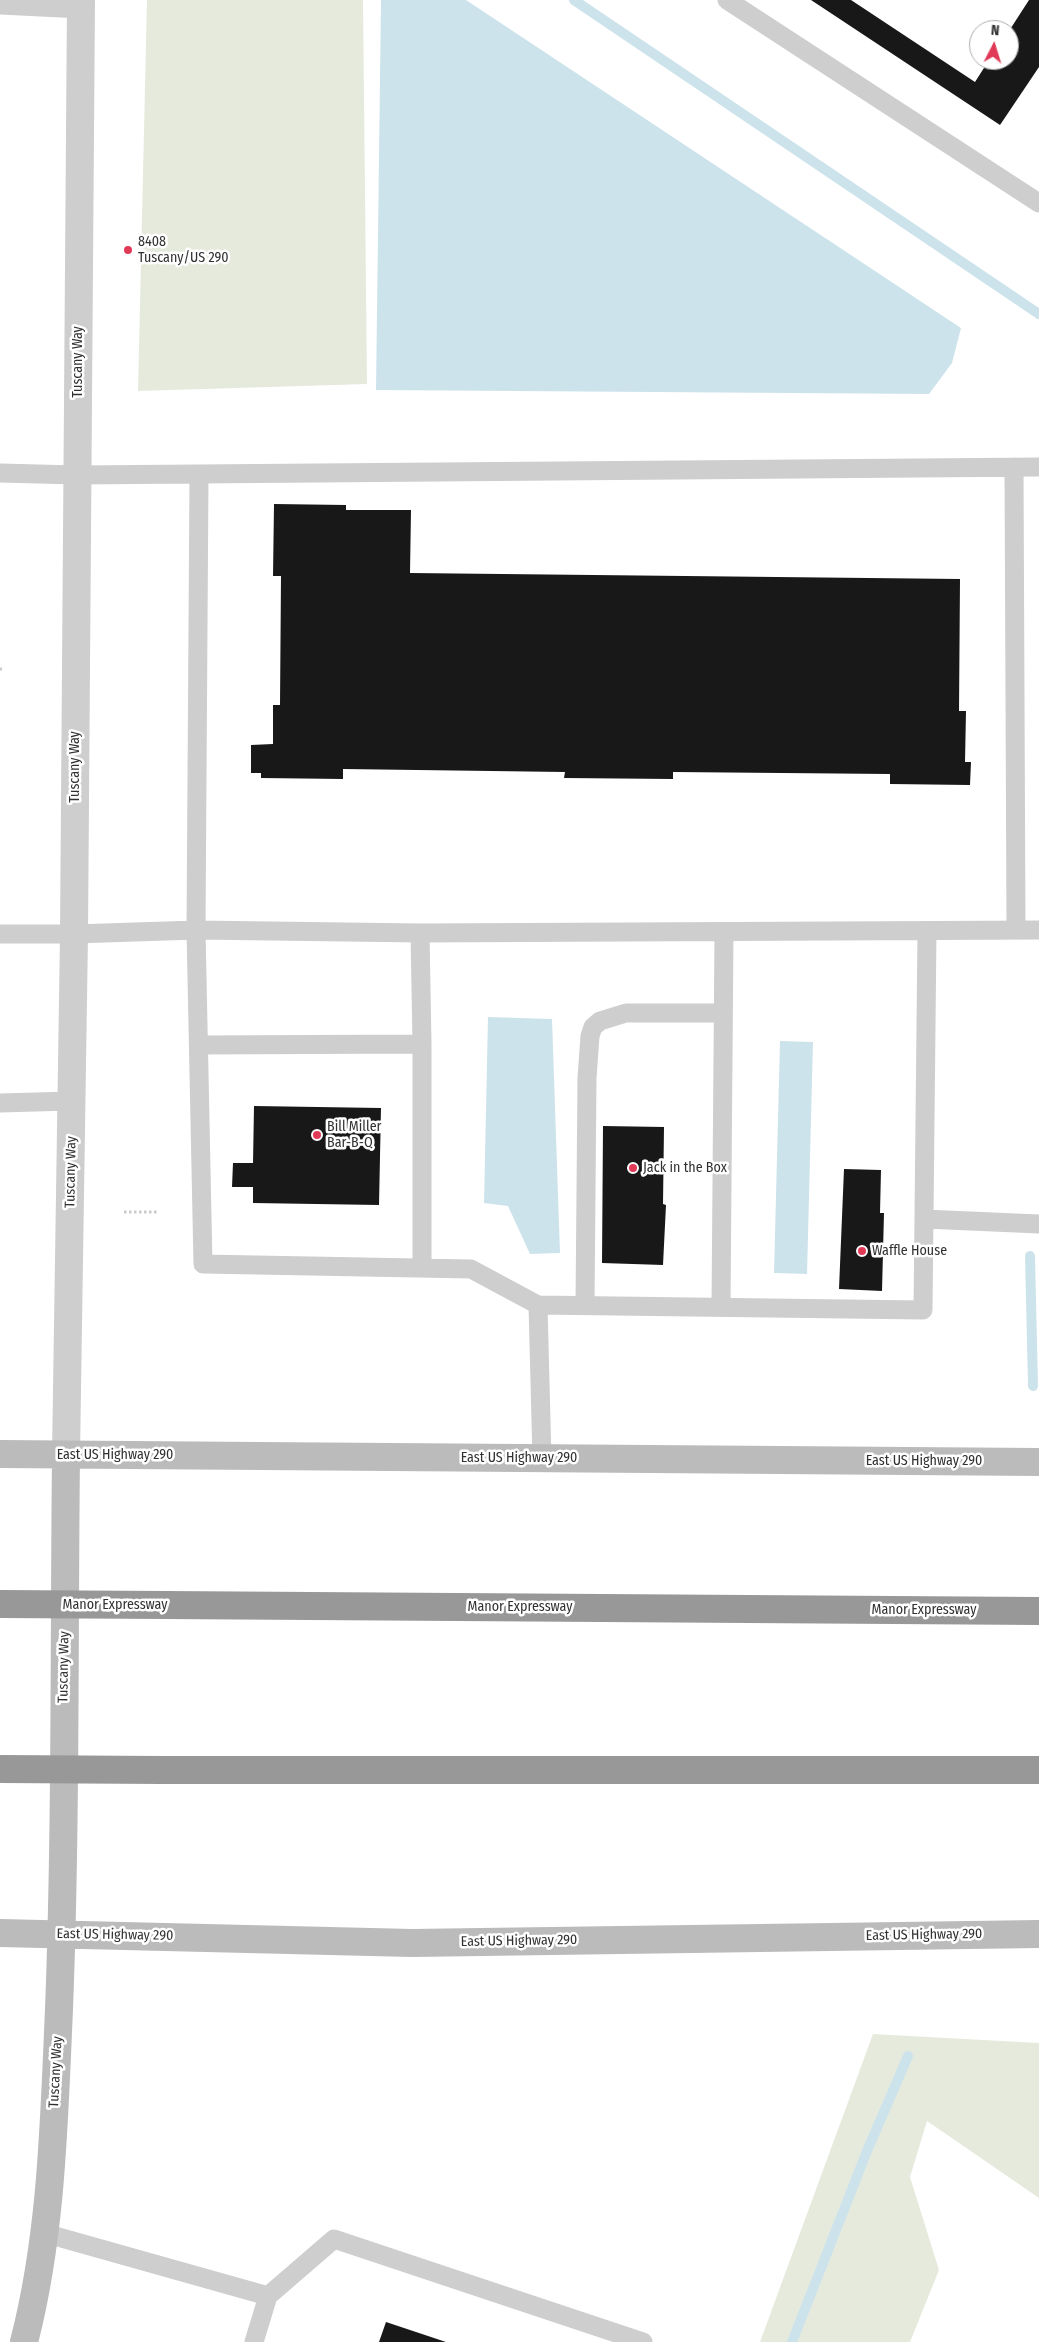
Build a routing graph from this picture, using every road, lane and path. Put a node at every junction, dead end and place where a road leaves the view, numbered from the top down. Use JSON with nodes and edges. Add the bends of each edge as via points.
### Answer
{"nodes":[{"id":1,"x":727,"y":0,"type":"edge"},
{"id":2,"x":81,"y":4,"type":"edge"},
{"id":3,"x":0,"y":5,"type":"edge"},
{"id":4,"x":1039,"y":203,"type":"edge"},
{"id":5,"x":1014,"y":467,"type":"junction"},
{"id":6,"x":1039,"y":467,"type":"edge"},
{"id":7,"x":0,"y":473,"type":"edge"},
{"id":8,"x":199,"y":474,"type":"junction"},
{"id":9,"x":77,"y":475,"type":"junction"},
{"id":10,"x":196,"y":930,"type":"junction"},
{"id":11,"x":1016,"y":930,"type":"junction"},
{"id":12,"x":1039,"y":930,"type":"edge"},
{"id":13,"x":927,"y":931,"type":"junction"},
{"id":14,"x":724,"y":932,"type":"junction"},
{"id":15,"x":420,"y":933,"type":"junction"},
{"id":16,"x":0,"y":934,"type":"edge"},
{"id":17,"x":74,"y":934,"type":"junction"},
{"id":18,"x":723,"y":1013,"type":"junction"},
{"id":19,"x":422,"y":1044,"type":"junction"},
{"id":20,"x":199,"y":1045,"type":"junction"},
{"id":21,"x":72,"y":1100,"type":"junction"},
{"id":22,"x":0,"y":1103,"type":"edge"},
{"id":23,"x":124,"y":1212,"type":"dead end"},
{"id":24,"x":159,"y":1212,"type":"dead end"},
{"id":25,"x":924,"y":1219,"type":"junction"},
{"id":26,"x":1039,"y":1224,"type":"edge"},
{"id":27,"x":422,"y":1268,"type":"junction"},
{"id":28,"x":538,"y":1305,"type":"junction"},
{"id":29,"x":585,"y":1305,"type":"junction"},
{"id":30,"x":721,"y":1307,"type":"junction"},
{"id":31,"x":0,"y":1454,"type":"edge"},
{"id":32,"x":66,"y":1455,"type":"junction"},
{"id":33,"x":542,"y":1458,"type":"junction"},
{"id":34,"x":1039,"y":1462,"type":"edge"},
{"id":35,"x":0,"y":1604,"type":"edge"},
{"id":36,"x":1039,"y":1610,"type":"edge"},
{"id":37,"x":0,"y":1769,"type":"edge"},
{"id":38,"x":1039,"y":1770,"type":"edge"},
{"id":39,"x":0,"y":1932,"type":"edge"},
{"id":40,"x":61,"y":1934,"type":"junction"},
{"id":41,"x":1039,"y":1934,"type":"edge"},
{"id":42,"x":44,"y":2233,"type":"junction"},
{"id":43,"x":268,"y":2296,"type":"junction"},
{"id":44,"x":24,"y":2342,"type":"edge"},
{"id":45,"x":254,"y":2342,"type":"edge"},
{"id":46,"x":643,"y":2342,"type":"edge"}],
"edges":[{"from":1,"to":4,"type":"lane"},
{"from":2,"to":3,"type":"lane"},
{"from":2,"to":9,"type":"street","name":"Tuscany Way"},
{"from":5,"to":6,"type":"lane"},
{"from":5,"to":8,"type":"lane"},
{"from":5,"to":11,"type":"lane"},
{"from":7,"to":9,"type":"lane"},
{"from":8,"to":9,"type":"lane"},
{"from":8,"to":10,"type":"lane"},
{"from":9,"to":17,"type":"street","name":"Tuscany Way"},
{"from":10,"to":15,"type":"lane"},
{"from":10,"to":17,"type":"lane"},
{"from":10,"to":20,"type":"lane"},
{"from":11,"to":12,"type":"lane"},
{"from":11,"to":13,"type":"lane"},
{"from":13,"to":14,"type":"lane"},
{"from":13,"to":25,"type":"lane"},
{"from":14,"to":15,"type":"lane"},
{"from":14,"to":18,"type":"lane"},
{"from":15,"to":19,"type":"lane"},
{"from":16,"to":17,"type":"lane"},
{"from":17,"to":21,"type":"street","name":"Tuscany Way"},
{"from":18,"to":29,"type":"lane","via":[[626,1013],[600,1021],[593,1027],[586,1078]]},
{"from":18,"to":30,"type":"lane"},
{"from":19,"to":20,"type":"lane"},
{"from":19,"to":27,"type":"lane"},
{"from":20,"to":27,"type":"lane","via":[[203,1264]]},
{"from":21,"to":22,"type":"lane"},
{"from":21,"to":32,"type":"street","name":"Tuscany Way"},
{"from":23,"to":24,"type":"path"},
{"from":25,"to":26,"type":"lane"},
{"from":25,"to":30,"type":"lane","via":[[923,1310]]},
{"from":27,"to":28,"type":"lane","via":[[471,1269]]},
{"from":28,"to":29,"type":"lane"},
{"from":28,"to":33,"type":"lane"},
{"from":29,"to":30,"type":"lane"},
{"from":31,"to":32,"type":"main road","name":"East US Highway 290"},
{"from":32,"to":33,"type":"main road","name":"East US Highway 290"},
{"from":32,"to":40,"type":"main road","name":"Tuscany Way"},
{"from":33,"to":34,"type":"main road","name":"East US Highway 290"},
{"from":35,"to":36,"type":"highway","name":"Manor Expressway","bridge":true},
{"from":37,"to":38,"type":"highway","bridge":true},
{"from":39,"to":40,"type":"main road","name":"East US Highway 290"},
{"from":40,"to":41,"type":"main road","name":"East US Highway 290","via":[[412,1943]]},
{"from":40,"to":42,"type":"main road","name":"Tuscany Way","via":[[50,2188]]},
{"from":42,"to":43,"type":"lane"},
{"from":42,"to":44,"type":"main road","name":"Tuscany Way","via":[[36,2298]]},
{"from":43,"to":45,"type":"lane"},
{"from":43,"to":46,"type":"lane","via":[[334,2239]]}]}
